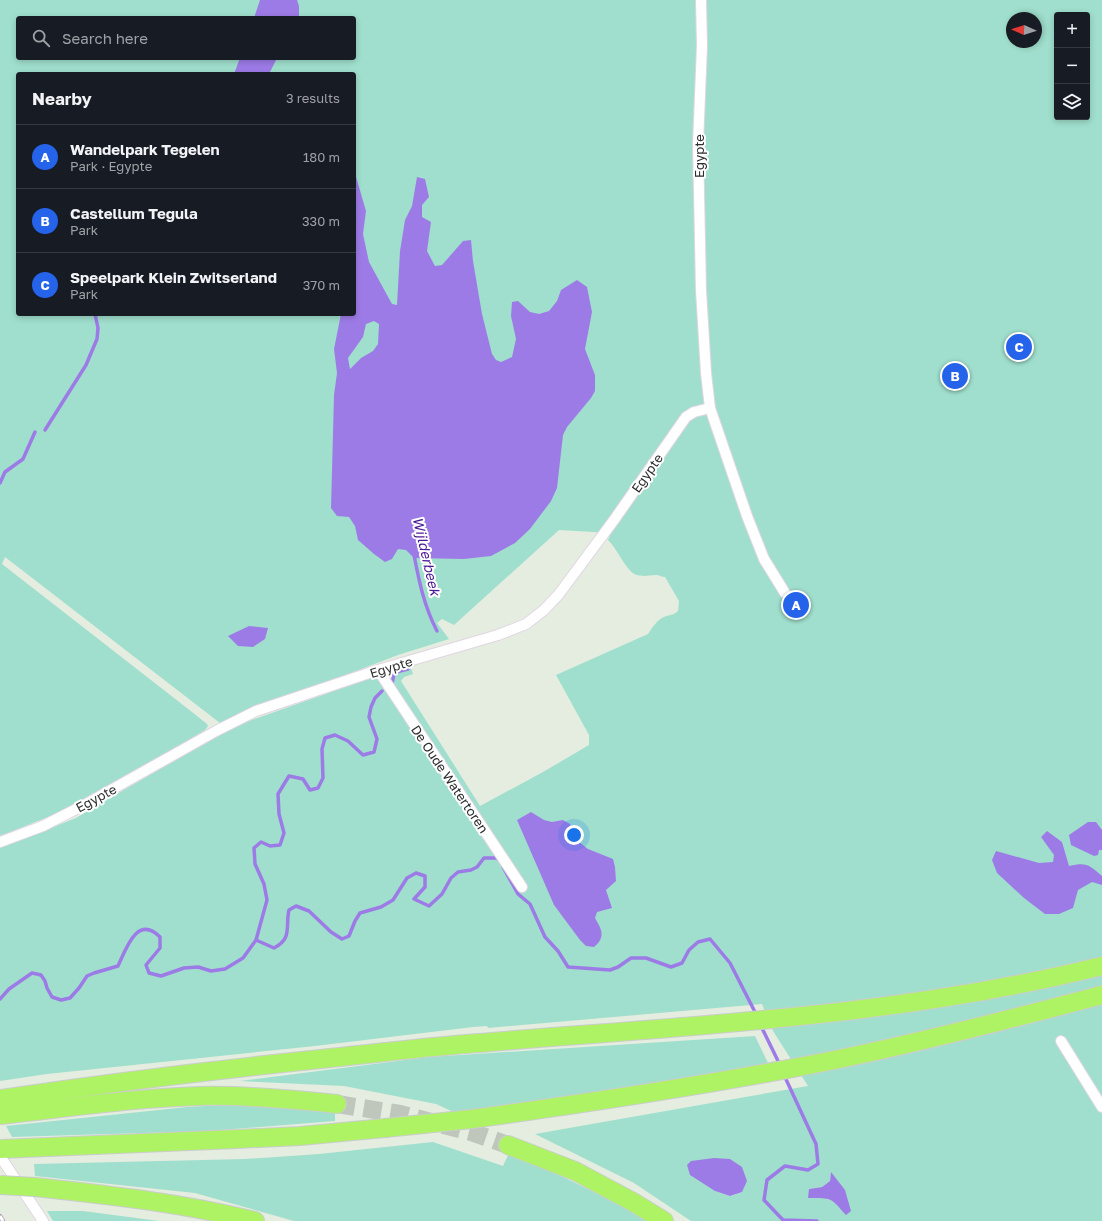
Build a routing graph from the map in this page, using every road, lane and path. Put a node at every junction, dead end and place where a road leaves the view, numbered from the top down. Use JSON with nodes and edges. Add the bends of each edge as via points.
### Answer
{"nodes":[{"id":1,"x":701,"y":0,"type":"edge"},
{"id":2,"x":710,"y":408,"type":"junction"},
{"id":3,"x":785,"y":593,"type":"dead end"},
{"id":4,"x":378,"y":670,"type":"junction"},
{"id":5,"x":0,"y":842,"type":"edge"},
{"id":6,"x":522,"y":887,"type":"dead end"},
{"id":7,"x":1102,"y":966,"type":"edge"},
{"id":8,"x":1102,"y":995,"type":"edge"},
{"id":9,"x":1061,"y":1041,"type":"dead end"},
{"id":10,"x":0,"y":1099,"type":"edge"},
{"id":11,"x":337,"y":1104,"type":"tunnel mouth"},
{"id":12,"x":1102,"y":1107,"type":"edge"},
{"id":13,"x":0,"y":1115,"type":"edge"},
{"id":14,"x":508,"y":1145,"type":"tunnel mouth"},
{"id":15,"x":3,"y":1151,"type":"edge"},
{"id":16,"x":0,"y":1185,"type":"edge"},
{"id":17,"x":43,"y":1221,"type":"edge"},
{"id":18,"x":254,"y":1221,"type":"edge"},
{"id":19,"x":664,"y":1221,"type":"edge"}],
"edges":[{"from":1,"to":2,"type":"street","name":"Egypte","via":[[698,151],[701,290]]},
{"from":2,"to":3,"type":"street","name":"Egypte","via":[[764,559]]},
{"from":2,"to":4,"type":"street","name":"Egypte","via":[[686,417],[614,520],[559,594],[544,610],[526,624],[498,635]]},
{"from":4,"to":5,"type":"street","name":"Egypte","via":[[235,721],[86,804],[43,826]]},
{"from":4,"to":6,"type":"street","name":"De Oude Watertoren"},
{"from":7,"to":10,"type":"highway","via":[[1030,983],[962,995],[805,1017],[465,1044],[146,1079]]},
{"from":8,"to":15,"type":"highway","bridge":true,"via":[[840,1059],[627,1098],[472,1119],[300,1136]]},
{"from":9,"to":12,"type":"street"},
{"from":11,"to":13,"type":"highway","via":[[250,1096],[200,1096]]},
{"from":14,"to":19,"type":"highway","via":[[575,1171]]},
{"from":15,"to":17,"type":"street"},
{"from":16,"to":18,"type":"highway","bridge":true,"via":[[134,1199],[189,1207]]}]}
